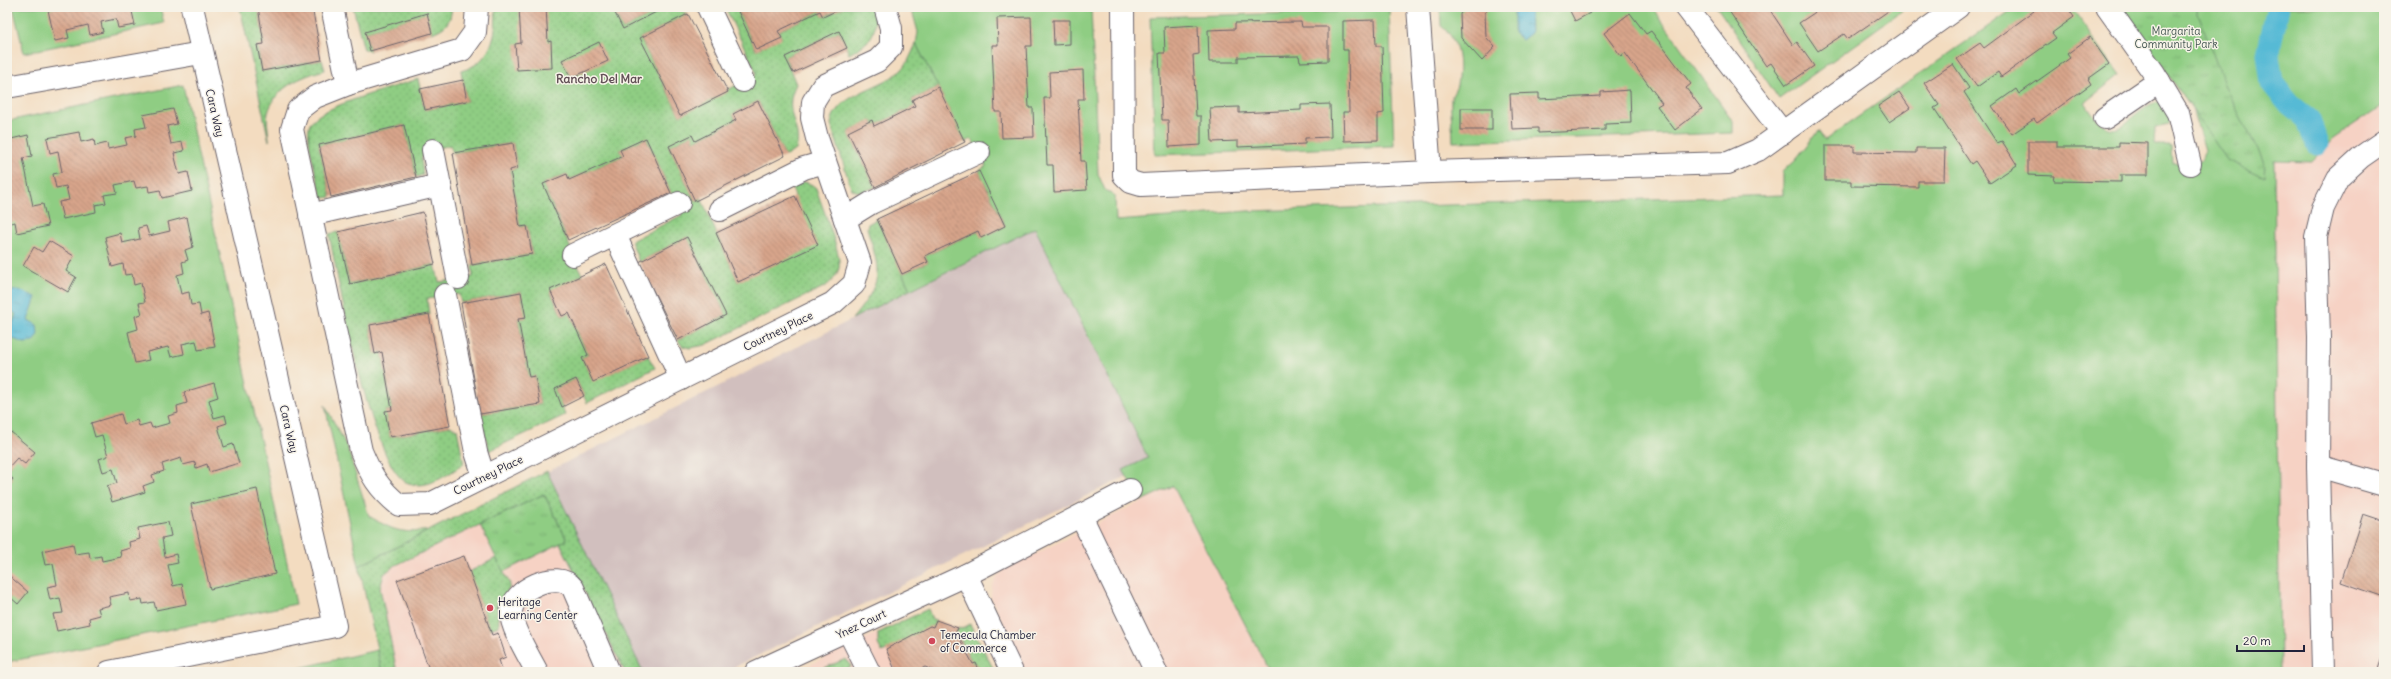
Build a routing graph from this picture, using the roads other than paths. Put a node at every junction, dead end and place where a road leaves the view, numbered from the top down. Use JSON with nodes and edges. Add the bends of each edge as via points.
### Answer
{"nodes":[{"id":1,"x":192,"y":7,"type":"edge"},
{"id":2,"x":332,"y":7,"type":"edge"},
{"id":3,"x":477,"y":7,"type":"edge"},
{"id":4,"x":708,"y":7,"type":"edge"},
{"id":5,"x":885,"y":7,"type":"edge"},
{"id":6,"x":1122,"y":7,"type":"edge"},
{"id":7,"x":1418,"y":7,"type":"edge"},
{"id":8,"x":1686,"y":7,"type":"edge"},
{"id":9,"x":1958,"y":7,"type":"edge"},
{"id":10,"x":2107,"y":7,"type":"edge"},
{"id":11,"x":201,"y":53,"type":"junction"},
{"id":12,"x":743,"y":81,"type":"dead end"},
{"id":13,"x":2159,"y":81,"type":"junction"},
{"id":14,"x":348,"y":84,"type":"junction"},
{"id":15,"x":7,"y":87,"type":"edge"},
{"id":16,"x":2105,"y":118,"type":"dead end"},
{"id":17,"x":1783,"y":133,"type":"junction"},
{"id":18,"x":2384,"y":141,"type":"edge"},
{"id":19,"x":434,"y":150,"type":"dead end"},
{"id":20,"x":979,"y":152,"type":"dead end"},
{"id":21,"x":825,"y":162,"type":"junction"},
{"id":22,"x":2190,"y":164,"type":"dead end"},
{"id":23,"x":1430,"y":172,"type":"junction"},
{"id":24,"x":440,"y":185,"type":"junction"},
{"id":25,"x":679,"y":203,"type":"dead end"},
{"id":26,"x":720,"y":210,"type":"dead end"},
{"id":27,"x":310,"y":215,"type":"junction"},
{"id":28,"x":845,"y":219,"type":"junction"},
{"id":29,"x":615,"y":235,"type":"junction"},
{"id":30,"x":573,"y":255,"type":"dead end"},
{"id":31,"x":458,"y":278,"type":"dead end"},
{"id":32,"x":445,"y":295,"type":"dead end"},
{"id":33,"x":680,"y":379,"type":"junction"},
{"id":34,"x":2318,"y":466,"type":"junction"},
{"id":35,"x":484,"y":477,"type":"junction"},
{"id":36,"x":2384,"y":485,"type":"edge"},
{"id":37,"x":1130,"y":490,"type":"dead end"},
{"id":38,"x":1081,"y":516,"type":"junction"},
{"id":39,"x":966,"y":575,"type":"junction"},
{"id":40,"x":848,"y":630,"type":"junction"},
{"id":41,"x":789,"y":665,"type":"edge"},
{"id":42,"x":109,"y":672,"type":"edge"},
{"id":43,"x":537,"y":672,"type":"edge"},
{"id":44,"x":609,"y":672,"type":"edge"},
{"id":45,"x":756,"y":672,"type":"edge"},
{"id":46,"x":869,"y":672,"type":"edge"},
{"id":47,"x":1012,"y":672,"type":"edge"},
{"id":48,"x":1156,"y":672,"type":"edge"},
{"id":49,"x":2323,"y":672,"type":"edge"}],
"edges":[{"from":1,"to":11,"type":"street","name":"Cara Way"},
{"from":2,"to":14,"type":"street"},
{"from":3,"to":14,"type":"street","via":[[475,32],[462,50]]},
{"from":4,"to":12,"type":"street"},
{"from":5,"to":21,"type":"street","name":"Courtney Place","via":[[891,28],[891,47],[877,61],[823,86],[813,102],[812,118]]},
{"from":6,"to":23,"type":"street","via":[[1124,175],[1131,182],[1141,185]]},
{"from":7,"to":23,"type":"street"},
{"from":8,"to":17,"type":"street"},
{"from":9,"to":17,"type":"street"},
{"from":10,"to":13,"type":"street"},
{"from":11,"to":15,"type":"street"},
{"from":11,"to":42,"type":"street","name":"Cara Way","via":[[335,626]]},
{"from":13,"to":16,"type":"street"},
{"from":13,"to":22,"type":"street","via":[[2178,113]]},
{"from":14,"to":27,"type":"street","via":[[315,97],[298,110],[292,129]]},
{"from":17,"to":23,"type":"street","via":[[1758,150],[1728,163]]},
{"from":18,"to":34,"type":"street","via":[[2338,178],[2318,223]]},
{"from":19,"to":24,"type":"street"},
{"from":20,"to":28,"type":"street","via":[[871,203]]},
{"from":21,"to":26,"type":"street","via":[[807,167]]},
{"from":21,"to":28,"type":"street","name":"Courtney Place"},
{"from":24,"to":27,"type":"street"},
{"from":24,"to":31,"type":"street"},
{"from":25,"to":29,"type":"street"},
{"from":27,"to":35,"type":"street","name":"Courtney Place","via":[[361,451],[372,478],[385,494],[399,505],[430,504]]},
{"from":28,"to":33,"type":"street","name":"Courtney Place","via":[[860,263],[854,284],[833,303]]},
{"from":29,"to":30,"type":"street"},
{"from":29,"to":33,"type":"street"},
{"from":32,"to":35,"type":"street","via":[[476,452]]},
{"from":33,"to":35,"type":"street","name":"Courtney Place"},
{"from":34,"to":36,"type":"street"},
{"from":34,"to":49,"type":"street"},
{"from":37,"to":38,"type":"street","name":"Ynez Court"},
{"from":38,"to":39,"type":"street","name":"Ynez Court"},
{"from":38,"to":48,"type":"street"},
{"from":39,"to":40,"type":"street","name":"Ynez Court"},
{"from":39,"to":47,"type":"street"},
{"from":40,"to":41,"type":"street","name":"Ynez Court"},
{"from":40,"to":46,"type":"street"},
{"from":41,"to":45,"type":"street","name":"Ynez Court"},
{"from":43,"to":44,"type":"street","via":[[513,621],[512,608],[520,595],[545,581],[555,580],[570,584],[573,588]]}]}
